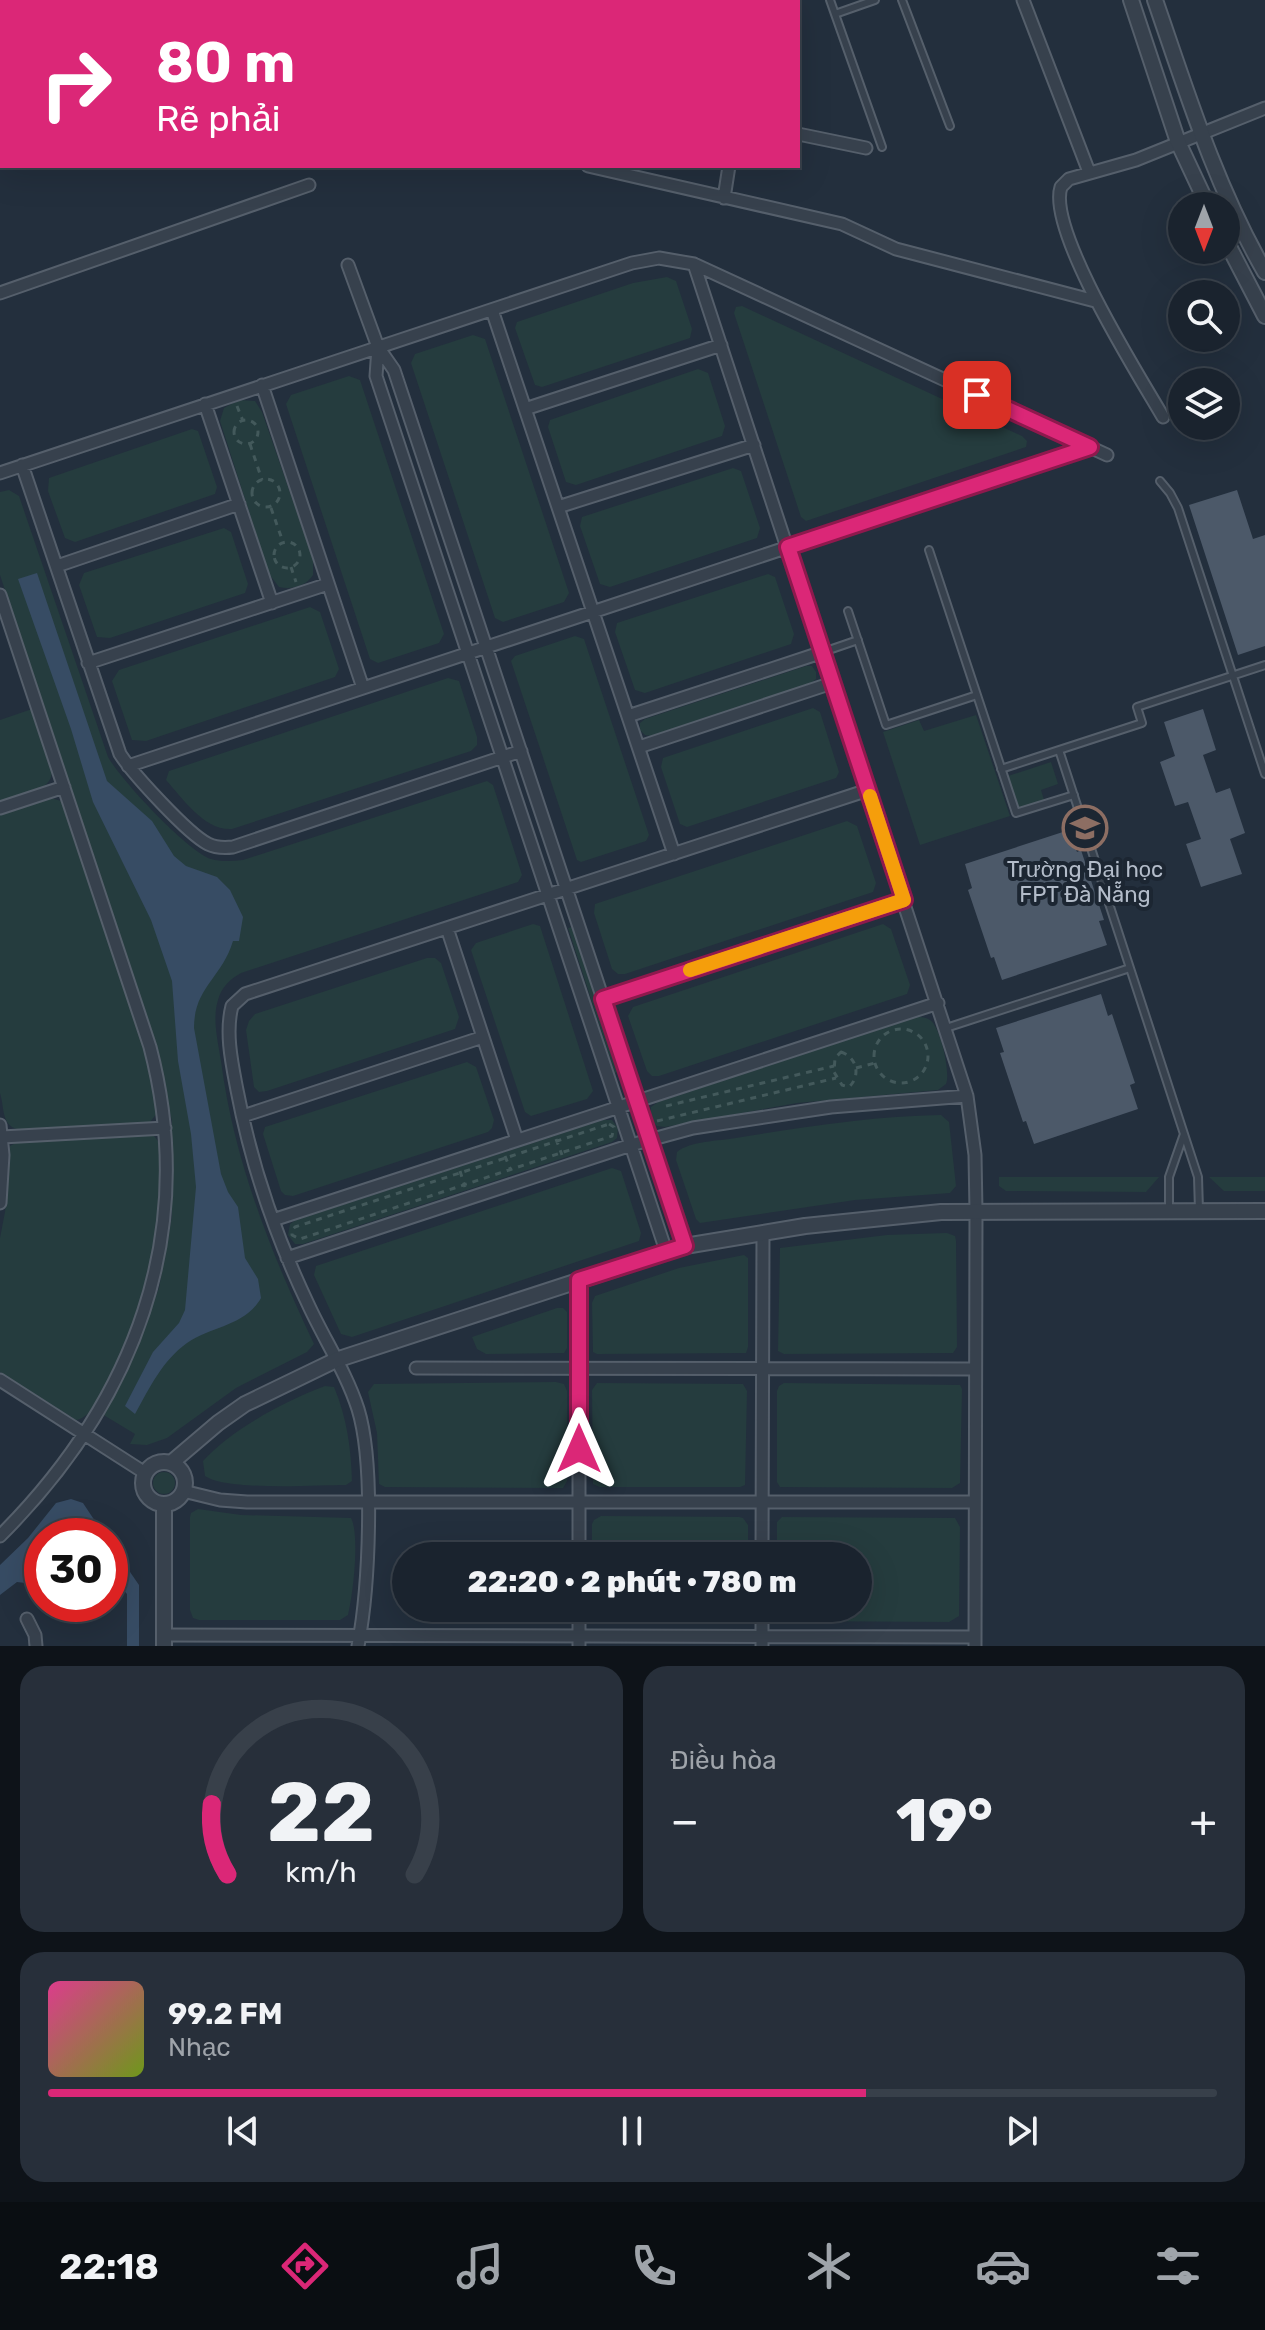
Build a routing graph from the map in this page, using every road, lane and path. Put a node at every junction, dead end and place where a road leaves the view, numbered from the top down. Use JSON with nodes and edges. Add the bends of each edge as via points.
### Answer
{"nodes":[{"id":1,"x":830,"y":0,"type":"edge"},
{"id":2,"x":875,"y":0,"type":"edge"},
{"id":3,"x":902,"y":0,"type":"edge"},
{"id":4,"x":1023,"y":0,"type":"edge"},
{"id":5,"x":1131,"y":0,"type":"edge"},
{"id":6,"x":1155,"y":0,"type":"edge"},
{"id":7,"x":835,"y":14,"type":"junction"},
{"id":8,"x":1265,"y":108,"type":"edge"},
{"id":9,"x":950,"y":126,"type":"dead end"},
{"id":10,"x":1201,"y":133,"type":"junction"},
{"id":11,"x":800,"y":134,"type":"edge"},
{"id":12,"x":1178,"y":142,"type":"junction"},
{"id":13,"x":882,"y":147,"type":"dead end"},
{"id":14,"x":866,"y":148,"type":"dead end"},
{"id":15,"x":596,"y":168,"type":"edge"},
{"id":16,"x":729,"y":168,"type":"edge"},
{"id":17,"x":1089,"y":172,"type":"junction"},
{"id":18,"x":309,"y":185,"type":"dead end"},
{"id":19,"x":1201,"y":192,"type":"edge"},
{"id":20,"x":724,"y":198,"type":"junction"},
{"id":21,"x":694,"y":264,"type":"junction"},
{"id":22,"x":1238,"y":264,"type":"edge"},
{"id":23,"x":348,"y":265,"type":"dead end"},
{"id":24,"x":1265,"y":272,"type":"edge"},
{"id":25,"x":1083,"y":274,"type":"junction"},
{"id":26,"x":0,"y":293,"type":"edge"},
{"id":27,"x":1064,"y":293,"type":"junction"},
{"id":28,"x":1095,"y":301,"type":"junction"},
{"id":29,"x":492,"y":310,"type":"junction"},
{"id":30,"x":1265,"y":316,"type":"edge"},
{"id":31,"x":721,"y":345,"type":"junction"},
{"id":32,"x":378,"y":347,"type":"junction"},
{"id":33,"x":262,"y":385,"type":"junction"},
{"id":34,"x":236,"y":401,"type":"dead end"},
{"id":35,"x":205,"y":404,"type":"junction"},
{"id":36,"x":525,"y":409,"type":"junction"},
{"id":37,"x":1163,"y":417,"type":"dead end"},
{"id":38,"x":243,"y":421,"type":"junction"},
{"id":39,"x":250,"y":444,"type":"junction"},
{"id":40,"x":754,"y":445,"type":"junction"},
{"id":41,"x":1090,"y":447,"type":"junction"},
{"id":42,"x":1107,"y":455,"type":"dead end"},
{"id":43,"x":22,"y":465,"type":"junction"},
{"id":44,"x":0,"y":473,"type":"edge"},
{"id":45,"x":262,"y":480,"type":"junction"},
{"id":46,"x":1160,"y":481,"type":"dead end"},
{"id":47,"x":239,"y":504,"type":"junction"},
{"id":48,"x":271,"y":507,"type":"junction"},
{"id":49,"x":558,"y":507,"type":"junction"},
{"id":50,"x":283,"y":542,"type":"junction"},
{"id":51,"x":788,"y":547,"type":"junction"},
{"id":52,"x":929,"y":550,"type":"dead end"},
{"id":53,"x":57,"y":566,"type":"junction"},
{"id":54,"x":291,"y":567,"type":"junction"},
{"id":55,"x":328,"y":584,"type":"junction"},
{"id":56,"x":297,"y":586,"type":"dead end"},
{"id":57,"x":0,"y":595,"type":"edge"},
{"id":58,"x":272,"y":603,"type":"junction"},
{"id":59,"x":848,"y":611,"type":"dead end"},
{"id":60,"x":593,"y":612,"type":"junction"},
{"id":61,"x":858,"y":640,"type":"junction"},
{"id":62,"x":486,"y":647,"type":"junction"},
{"id":63,"x":823,"y":652,"type":"junction"},
{"id":64,"x":468,"y":653,"type":"junction"},
{"id":65,"x":88,"y":663,"type":"junction"},
{"id":66,"x":1265,"y":665,"type":"edge"},
{"id":67,"x":1233,"y":676,"type":"junction"},
{"id":68,"x":832,"y":683,"type":"junction"},
{"id":69,"x":363,"y":688,"type":"junction"},
{"id":70,"x":977,"y":695,"type":"junction"},
{"id":71,"x":628,"y":716,"type":"junction"},
{"id":72,"x":639,"y":747,"type":"junction"},
{"id":73,"x":1059,"y":750,"type":"junction"},
{"id":74,"x":521,"y":751,"type":"junction"},
{"id":75,"x":502,"y":757,"type":"junction"},
{"id":76,"x":128,"y":766,"type":"junction"},
{"id":77,"x":1001,"y":769,"type":"junction"},
{"id":78,"x":1265,"y":774,"type":"edge"},
{"id":79,"x":64,"y":787,"type":"junction"},
{"id":80,"x":868,"y":790,"type":"junction"},
{"id":81,"x":1074,"y":795,"type":"junction"},
{"id":82,"x":0,"y":808,"type":"edge"},
{"id":83,"x":674,"y":854,"type":"junction"},
{"id":84,"x":567,"y":889,"type":"junction"},
{"id":85,"x":548,"y":895,"type":"junction"},
{"id":86,"x":904,"y":900,"type":"junction"},
{"id":87,"x":447,"y":928,"type":"junction"},
{"id":88,"x":1130,"y":968,"type":"junction"},
{"id":89,"x":603,"y":999,"type":"junction"},
{"id":90,"x":938,"y":1003,"type":"junction"},
{"id":91,"x":946,"y":1028,"type":"junction"},
{"id":92,"x":483,"y":1037,"type":"junction"},
{"id":93,"x":875,"y":1063,"type":"junction"},
{"id":94,"x":834,"y":1066,"type":"junction"},
{"id":95,"x":856,"y":1068,"type":"junction"},
{"id":96,"x":836,"y":1078,"type":"junction"},
{"id":97,"x":776,"y":1080,"type":"junction"},
{"id":98,"x":779,"y":1092,"type":"junction"},
{"id":99,"x":723,"y":1093,"type":"junction"},
{"id":100,"x":967,"y":1096,"type":"junction"},
{"id":101,"x":637,"y":1101,"type":"junction"},
{"id":102,"x":689,"y":1101,"type":"junction"},
{"id":103,"x":672,"y":1105,"type":"junction"},
{"id":104,"x":726,"y":1105,"type":"junction"},
{"id":105,"x":619,"y":1107,"type":"junction"},
{"id":106,"x":662,"y":1107,"type":"dead end"},
{"id":107,"x":691,"y":1113,"type":"junction"},
{"id":108,"x":243,"y":1116,"type":"junction"},
{"id":109,"x":675,"y":1117,"type":"junction"},
{"id":110,"x":655,"y":1121,"type":"dead end"},
{"id":111,"x":165,"y":1128,"type":"junction"},
{"id":112,"x":1,"y":1131,"type":"edge"},
{"id":113,"x":1184,"y":1134,"type":"junction"},
{"id":114,"x":556,"y":1138,"type":"junction"},
{"id":115,"x":650,"y":1139,"type":"junction"},
{"id":116,"x":517,"y":1140,"type":"junction"},
{"id":117,"x":631,"y":1145,"type":"junction"},
{"id":118,"x":504,"y":1152,"type":"dead end"},
{"id":119,"x":561,"y":1153,"type":"junction"},
{"id":120,"x":506,"y":1158,"type":"junction"},
{"id":121,"x":563,"y":1158,"type":"dead end"},
{"id":122,"x":510,"y":1169,"type":"junction"},
{"id":123,"x":459,"y":1170,"type":"junction"},
{"id":124,"x":512,"y":1175,"type":"dead end"},
{"id":125,"x":464,"y":1185,"type":"junction"},
{"id":126,"x":402,"y":1186,"type":"dead end"},
{"id":127,"x":466,"y":1190,"type":"dead end"},
{"id":128,"x":404,"y":1191,"type":"junction"},
{"id":129,"x":0,"y":1203,"type":"edge"},
{"id":130,"x":348,"y":1203,"type":"dead end"},
{"id":131,"x":408,"y":1203,"type":"junction"},
{"id":132,"x":350,"y":1209,"type":"junction"},
{"id":133,"x":411,"y":1209,"type":"dead end"},
{"id":134,"x":976,"y":1211,"type":"junction"},
{"id":135,"x":1169,"y":1211,"type":"junction"},
{"id":136,"x":1199,"y":1211,"type":"junction"},
{"id":137,"x":1265,"y":1211,"type":"edge"},
{"id":138,"x":273,"y":1220,"type":"junction"},
{"id":139,"x":354,"y":1221,"type":"junction"},
{"id":140,"x":356,"y":1227,"type":"dead end"},
{"id":141,"x":763,"y":1232,"type":"junction"},
{"id":142,"x":685,"y":1246,"type":"junction"},
{"id":143,"x":666,"y":1251,"type":"junction"},
{"id":144,"x":287,"y":1258,"type":"junction"},
{"id":145,"x":579,"y":1280,"type":"junction"},
{"id":146,"x":336,"y":1360,"type":"junction"},
{"id":147,"x":416,"y":1368,"type":"dead end"},
{"id":148,"x":579,"y":1369,"type":"junction"},
{"id":149,"x":763,"y":1369,"type":"junction"},
{"id":150,"x":975,"y":1369,"type":"junction"},
{"id":151,"x":0,"y":1380,"type":"edge"},
{"id":152,"x":83,"y":1433,"type":"junction"},
{"id":153,"x":171,"y":1463,"type":"junction"},
{"id":154,"x":145,"y":1473,"type":"junction"},
{"id":155,"x":183,"y":1491,"type":"junction"},
{"id":156,"x":367,"y":1502,"type":"junction"},
{"id":157,"x":762,"y":1502,"type":"junction"},
{"id":158,"x":975,"y":1502,"type":"junction"},
{"id":159,"x":579,"y":1503,"type":"junction"},
{"id":160,"x":164,"y":1504,"type":"junction"},
{"id":161,"x":0,"y":1536,"type":"edge"},
{"id":162,"x":579,"y":1542,"type":"edge"},
{"id":163,"x":762,"y":1542,"type":"edge"},
{"id":164,"x":28,"y":1622,"type":"edge"},
{"id":165,"x":164,"y":1640,"type":"edge"},
{"id":166,"x":359,"y":1641,"type":"edge"},
{"id":167,"x":579,"y":1641,"type":"edge"},
{"id":168,"x":762,"y":1641,"type":"edge"},
{"id":169,"x":975,"y":1641,"type":"edge"},
{"id":170,"x":36,"y":1646,"type":"edge"}],
"edges":[{"from":1,"to":7,"type":"lane"},
{"from":2,"to":7,"type":"lane"},
{"from":3,"to":9,"type":"lane"},
{"from":4,"to":17,"type":"street"},
{"from":5,"to":12,"type":"street"},
{"from":6,"to":10,"type":"street"},
{"from":7,"to":13,"type":"lane"},
{"from":8,"to":10,"type":"street"},
{"from":10,"to":12,"type":"street"},
{"from":10,"to":24,"type":"street","via":[[1242,232]]},
{"from":11,"to":14,"type":"street"},
{"from":12,"to":17,"type":"street"},
{"from":12,"to":19,"type":"street"},
{"from":15,"to":20,"type":"street"},
{"from":16,"to":20,"type":"street"},
{"from":17,"to":25,"type":"street","via":[[1069,179],[1058,195]]},
{"from":18,"to":26,"type":"street"},
{"from":20,"to":27,"type":"street","via":[[842,224],[896,249]]},
{"from":21,"to":29,"type":"street","via":[[645,260]]},
{"from":21,"to":31,"type":"street"},
{"from":21,"to":41,"type":"street"},
{"from":22,"to":30,"type":"street"},
{"from":23,"to":32,"type":"street"},
{"from":25,"to":27,"type":"street","via":[[1080,283]]},
{"from":25,"to":28,"type":"street"},
{"from":27,"to":28,"type":"street"},
{"from":28,"to":37,"type":"street"},
{"from":29,"to":32,"type":"street"},
{"from":29,"to":36,"type":"street"},
{"from":31,"to":36,"type":"street"},
{"from":31,"to":40,"type":"street"},
{"from":32,"to":33,"type":"street"},
{"from":32,"to":62,"type":"street","via":[[394,370]]},
{"from":32,"to":64,"type":"street","via":[[376,376]]},
{"from":33,"to":35,"type":"street"},
{"from":33,"to":55,"type":"street"},
{"from":34,"to":38,"type":"path"},
{"from":35,"to":43,"type":"street"},
{"from":35,"to":47,"type":"street"},
{"from":36,"to":49,"type":"street"},
{"from":38,"to":39,"type":"path","via":[[257,428]]},
{"from":38,"to":39,"type":"path","via":[[236,425],[235,435]]},
{"from":39,"to":45,"type":"path"},
{"from":40,"to":49,"type":"street"},
{"from":40,"to":51,"type":"street"},
{"from":41,"to":42,"type":"street"},
{"from":41,"to":51,"type":"street"},
{"from":43,"to":44,"type":"street"},
{"from":43,"to":53,"type":"street"},
{"from":45,"to":48,"type":"path","via":[[253,488],[253,498],[260,506]]},
{"from":45,"to":48,"type":"path","via":[[274,481],[280,490],[279,501]]},
{"from":46,"to":67,"type":"lane","via":[[1178,508]]},
{"from":47,"to":53,"type":"street"},
{"from":47,"to":58,"type":"street"},
{"from":48,"to":50,"type":"path"},
{"from":49,"to":60,"type":"street"},
{"from":50,"to":54,"type":"path","via":[[299,550]]},
{"from":50,"to":54,"type":"path","via":[[275,549],[275,559],[282,567]]},
{"from":51,"to":60,"type":"street"},
{"from":51,"to":63,"type":"street"},
{"from":52,"to":70,"type":"lane"},
{"from":53,"to":65,"type":"street"},
{"from":54,"to":56,"type":"path"},
{"from":55,"to":58,"type":"street"},
{"from":55,"to":69,"type":"street"},
{"from":57,"to":79,"type":"street"},
{"from":58,"to":65,"type":"street"},
{"from":59,"to":61,"type":"lane"},
{"from":60,"to":62,"type":"street"},
{"from":60,"to":71,"type":"street"},
{"from":61,"to":63,"type":"lane"},
{"from":61,"to":70,"type":"lane","via":[[886,725]]},
{"from":62,"to":64,"type":"street"},
{"from":62,"to":74,"type":"street"},
{"from":63,"to":68,"type":"street"},
{"from":63,"to":71,"type":"street"},
{"from":64,"to":69,"type":"street"},
{"from":64,"to":75,"type":"street"},
{"from":65,"to":76,"type":"street","via":[[113,740]]},
{"from":66,"to":67,"type":"lane"},
{"from":67,"to":73,"type":"lane","via":[[1137,707],[1142,723]]},
{"from":67,"to":78,"type":"lane"},
{"from":68,"to":72,"type":"street"},
{"from":68,"to":80,"type":"street"},
{"from":69,"to":76,"type":"street"},
{"from":70,"to":77,"type":"lane"},
{"from":71,"to":72,"type":"street"},
{"from":72,"to":83,"type":"street"},
{"from":73,"to":77,"type":"lane"},
{"from":73,"to":81,"type":"lane"},
{"from":74,"to":75,"type":"street"},
{"from":74,"to":84,"type":"street"},
{"from":75,"to":76,"type":"street","via":[[224,848],[200,838]]},
{"from":75,"to":85,"type":"street"},
{"from":77,"to":81,"type":"lane","via":[[1016,813]]},
{"from":79,"to":82,"type":"street"},
{"from":79,"to":111,"type":"street","via":[[150,1047]]},
{"from":80,"to":83,"type":"street"},
{"from":80,"to":86,"type":"street"},
{"from":81,"to":88,"type":"lane"},
{"from":83,"to":84,"type":"street"},
{"from":84,"to":85,"type":"street"},
{"from":84,"to":89,"type":"street"},
{"from":85,"to":87,"type":"street"},
{"from":85,"to":105,"type":"street"},
{"from":86,"to":89,"type":"street"},
{"from":86,"to":90,"type":"street"},
{"from":87,"to":92,"type":"street"},
{"from":87,"to":108,"type":"street","via":[[240,997],[232,1006],[229,1030]]},
{"from":88,"to":91,"type":"lane"},
{"from":88,"to":113,"type":"lane"},
{"from":89,"to":101,"type":"street"},
{"from":90,"to":91,"type":"street"},
{"from":90,"to":101,"type":"street"},
{"from":91,"to":100,"type":"street"},
{"from":92,"to":108,"type":"street"},
{"from":92,"to":116,"type":"street"},
{"from":93,"to":93,"type":"path","via":[[887,1079],[905,1082],[922,1073],[927,1053],[917,1035],[897,1030],[878,1042]]},
{"from":93,"to":95,"type":"path"},
{"from":94,"to":95,"type":"path","via":[[841,1052]]},
{"from":94,"to":96,"type":"path"},
{"from":94,"to":97,"type":"path"},
{"from":95,"to":96,"type":"path","via":[[849,1087]]},
{"from":96,"to":98,"type":"path"},
{"from":97,"to":98,"type":"path"},
{"from":97,"to":99,"type":"path"},
{"from":98,"to":104,"type":"path"},
{"from":99,"to":102,"type":"path"},
{"from":99,"to":104,"type":"path"},
{"from":100,"to":115,"type":"street","via":[[781,1113]]},
{"from":100,"to":134,"type":"street"},
{"from":101,"to":105,"type":"street"},
{"from":101,"to":115,"type":"street"},
{"from":102,"to":103,"type":"path"},
{"from":102,"to":107,"type":"path"},
{"from":103,"to":106,"type":"path"},
{"from":103,"to":109,"type":"path"},
{"from":104,"to":107,"type":"path"},
{"from":105,"to":116,"type":"street"},
{"from":105,"to":117,"type":"street"},
{"from":107,"to":109,"type":"path"},
{"from":108,"to":138,"type":"street"},
{"from":109,"to":110,"type":"path"},
{"from":111,"to":112,"type":"street"},
{"from":111,"to":152,"type":"street","via":[[166,1213],[153,1285],[121,1366]]},
{"from":112,"to":129,"type":"street"},
{"from":113,"to":135,"type":"lane","via":[[1169,1177]]},
{"from":113,"to":136,"type":"lane","via":[[1198,1177]]},
{"from":114,"to":119,"type":"path"},
{"from":114,"to":119,"type":"path","via":[[614,1127],[612,1136]]},
{"from":114,"to":120,"type":"path"},
{"from":115,"to":117,"type":"street"},
{"from":115,"to":142,"type":"street"},
{"from":116,"to":138,"type":"street"},
{"from":117,"to":143,"type":"street"},
{"from":117,"to":144,"type":"street"},
{"from":118,"to":120,"type":"path"},
{"from":119,"to":121,"type":"path"},
{"from":119,"to":122,"type":"path"},
{"from":120,"to":122,"type":"path"},
{"from":120,"to":123,"type":"path"},
{"from":122,"to":124,"type":"path"},
{"from":122,"to":125,"type":"path"},
{"from":123,"to":125,"type":"path"},
{"from":123,"to":128,"type":"path"},
{"from":125,"to":127,"type":"path"},
{"from":125,"to":131,"type":"path"},
{"from":126,"to":128,"type":"path"},
{"from":128,"to":131,"type":"path"},
{"from":128,"to":132,"type":"path"},
{"from":130,"to":132,"type":"path"},
{"from":131,"to":133,"type":"path"},
{"from":131,"to":139,"type":"path"},
{"from":132,"to":139,"type":"path"},
{"from":132,"to":139,"type":"path","via":[[295,1227],[292,1235],[300,1239]]},
{"from":134,"to":135,"type":"street"},
{"from":134,"to":141,"type":"street"},
{"from":134,"to":150,"type":"street"},
{"from":135,"to":136,"type":"street"},
{"from":136,"to":137,"type":"street"},
{"from":138,"to":144,"type":"street"},
{"from":139,"to":140,"type":"path"},
{"from":141,"to":142,"type":"street"},
{"from":141,"to":149,"type":"street"},
{"from":142,"to":143,"type":"street"},
{"from":143,"to":145,"type":"street"},
{"from":144,"to":146,"type":"street"},
{"from":145,"to":146,"type":"street"},
{"from":145,"to":148,"type":"street"},
{"from":146,"to":153,"type":"street","via":[[245,1404]]},
{"from":146,"to":156,"type":"street","via":[[362,1423]]},
{"from":147,"to":148,"type":"street"},
{"from":148,"to":149,"type":"street"},
{"from":148,"to":159,"type":"street"},
{"from":149,"to":150,"type":"street"},
{"from":149,"to":157,"type":"street"},
{"from":150,"to":158,"type":"street"},
{"from":151,"to":152,"type":"street"},
{"from":152,"to":154,"type":"street"},
{"from":152,"to":161,"type":"street"},
{"from":153,"to":154,"type":"street","via":[[157,1463]]},
{"from":153,"to":155,"type":"street","via":[[183,1474]]},
{"from":154,"to":160,"type":"street","via":[[146,1494]]},
{"from":155,"to":156,"type":"street","via":[[234,1502]]},
{"from":155,"to":160,"type":"street"},
{"from":156,"to":159,"type":"street"},
{"from":156,"to":166,"type":"street"},
{"from":157,"to":158,"type":"street"},
{"from":157,"to":159,"type":"street"},
{"from":157,"to":163,"type":"street"},
{"from":158,"to":169,"type":"street"},
{"from":159,"to":162,"type":"street"},
{"from":160,"to":165,"type":"street"},
{"from":164,"to":170,"type":"street"},
{"from":165,"to":166,"type":"street"},
{"from":166,"to":167,"type":"street"},
{"from":167,"to":168,"type":"street"},
{"from":168,"to":169,"type":"street"}]}
